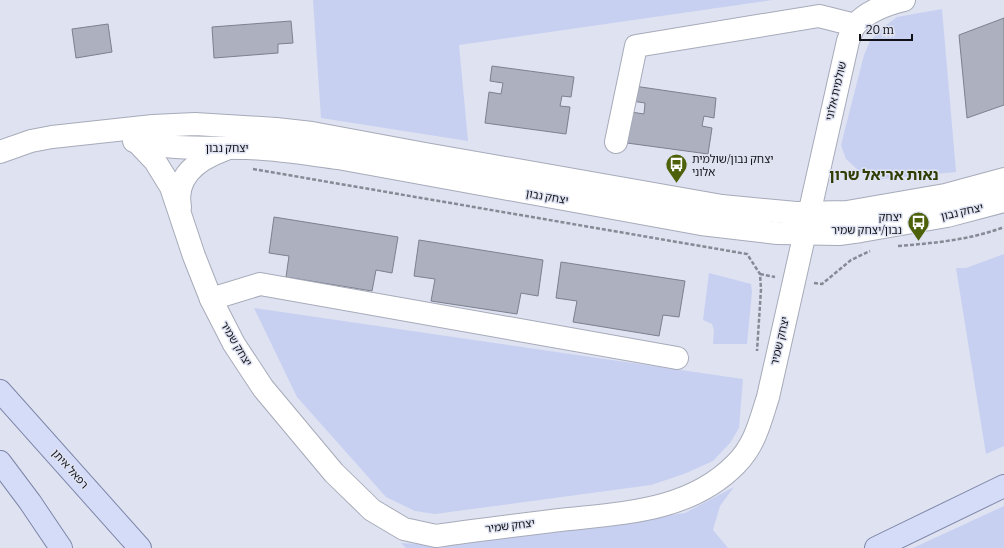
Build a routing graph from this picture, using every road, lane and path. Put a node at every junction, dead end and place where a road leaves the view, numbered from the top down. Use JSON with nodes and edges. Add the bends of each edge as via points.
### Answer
{"nodes":[{"id":1,"x":904,"y":0,"type":"edge"},
{"id":2,"x":855,"y":24,"type":"junction"},
{"id":3,"x":90,"y":133,"type":"junction"},
{"id":4,"x":137,"y":142,"type":"junction"},
{"id":5,"x":616,"y":142,"type":"dead end"},
{"id":6,"x":229,"y":148,"type":"junction"},
{"id":7,"x":0,"y":152,"type":"edge"},
{"id":8,"x":247,"y":168,"type":"dead end"},
{"id":9,"x":1004,"y":180,"type":"edge"},
{"id":10,"x":1004,"y":201,"type":"edge"},
{"id":11,"x":181,"y":212,"type":"junction"},
{"id":12,"x":808,"y":213,"type":"junction"},
{"id":13,"x":1004,"y":227,"type":"edge"},
{"id":14,"x":804,"y":234,"type":"junction"},
{"id":15,"x":896,"y":246,"type":"dead end"},
{"id":16,"x":873,"y":250,"type":"dead end"},
{"id":17,"x":760,"y":274,"type":"junction"},
{"id":18,"x":794,"y":281,"type":"junction"},
{"id":19,"x":211,"y":299,"type":"junction"},
{"id":20,"x":757,"y":355,"type":"dead end"},
{"id":21,"x":677,"y":358,"type":"dead end"},
{"id":22,"x":0,"y":391,"type":"edge"},
{"id":23,"x":0,"y":462,"type":"edge"},
{"id":24,"x":1004,"y":486,"type":"edge"},
{"id":25,"x":1004,"y":492,"type":"edge"},
{"id":26,"x":921,"y":526,"type":"junction"},
{"id":27,"x":61,"y":548,"type":"edge"},
{"id":28,"x":140,"y":548,"type":"edge"},
{"id":29,"x":876,"y":548,"type":"edge"}],
"edges":[{"from":1,"to":2,"type":"street","via":[[881,7]]},
{"from":2,"to":5,"type":"street","via":[[819,16],[636,46]]},
{"from":2,"to":12,"type":"street","name":"שולמית אלוני","via":[[848,41]]},
{"from":3,"to":4,"type":"street","name":"יצחק נבון"},
{"from":3,"to":7,"type":"street","name":"יצחק נבון","via":[[31,141]]},
{"from":3,"to":12,"type":"street","name":"יצחק נבון","via":[[194,124],[312,133],[722,206]]},
{"from":4,"to":6,"type":"street","name":"יצחק נבון","via":[[161,146]]},
{"from":4,"to":11,"type":"street","name":"יצחק שמיר","via":[[164,173]]},
{"from":6,"to":11,"type":"street","name":"יצחק שמיר","via":[[214,153],[189,170],[181,187]]},
{"from":6,"to":14,"type":"street","name":"יצחק נבון","via":[[283,150],[338,158],[701,224]]},
{"from":8,"to":17,"type":"path","via":[[747,254]]},
{"from":9,"to":12,"type":"street","name":"יצחק נבון","via":[[945,195],[847,212]]},
{"from":10,"to":14,"type":"street","name":"יצחק נבון","via":[[947,216],[892,226],[839,234]]},
{"from":11,"to":19,"type":"street","name":"יצחק שמיר","via":[[194,256]]},
{"from":12,"to":14,"type":"street","name":"יצחק שמיר"},
{"from":13,"to":15,"type":"path","via":[[948,242]]},
{"from":14,"to":18,"type":"street","name":"יצחק שמיר"},
{"from":16,"to":18,"type":"path","via":[[851,260],[822,284]]},
{"from":17,"to":18,"type":"path"},
{"from":17,"to":20,"type":"path"},
{"from":18,"to":19,"type":"street","name":"יצחק שמיר","via":[[768,397],[756,436],[736,464],[711,486],[682,499],[646,510],[436,536],[404,529],[372,510],[334,473],[263,388],[234,344]]},
{"from":19,"to":21,"type":"street","via":[[260,284]]},
{"from":22,"to":28,"type":"main road","name":"רפאל איתן"},
{"from":23,"to":27,"type":"main road"},
{"from":24,"to":26,"type":"main road"},
{"from":25,"to":26,"type":"main road"},
{"from":26,"to":29,"type":"main road"}]}
